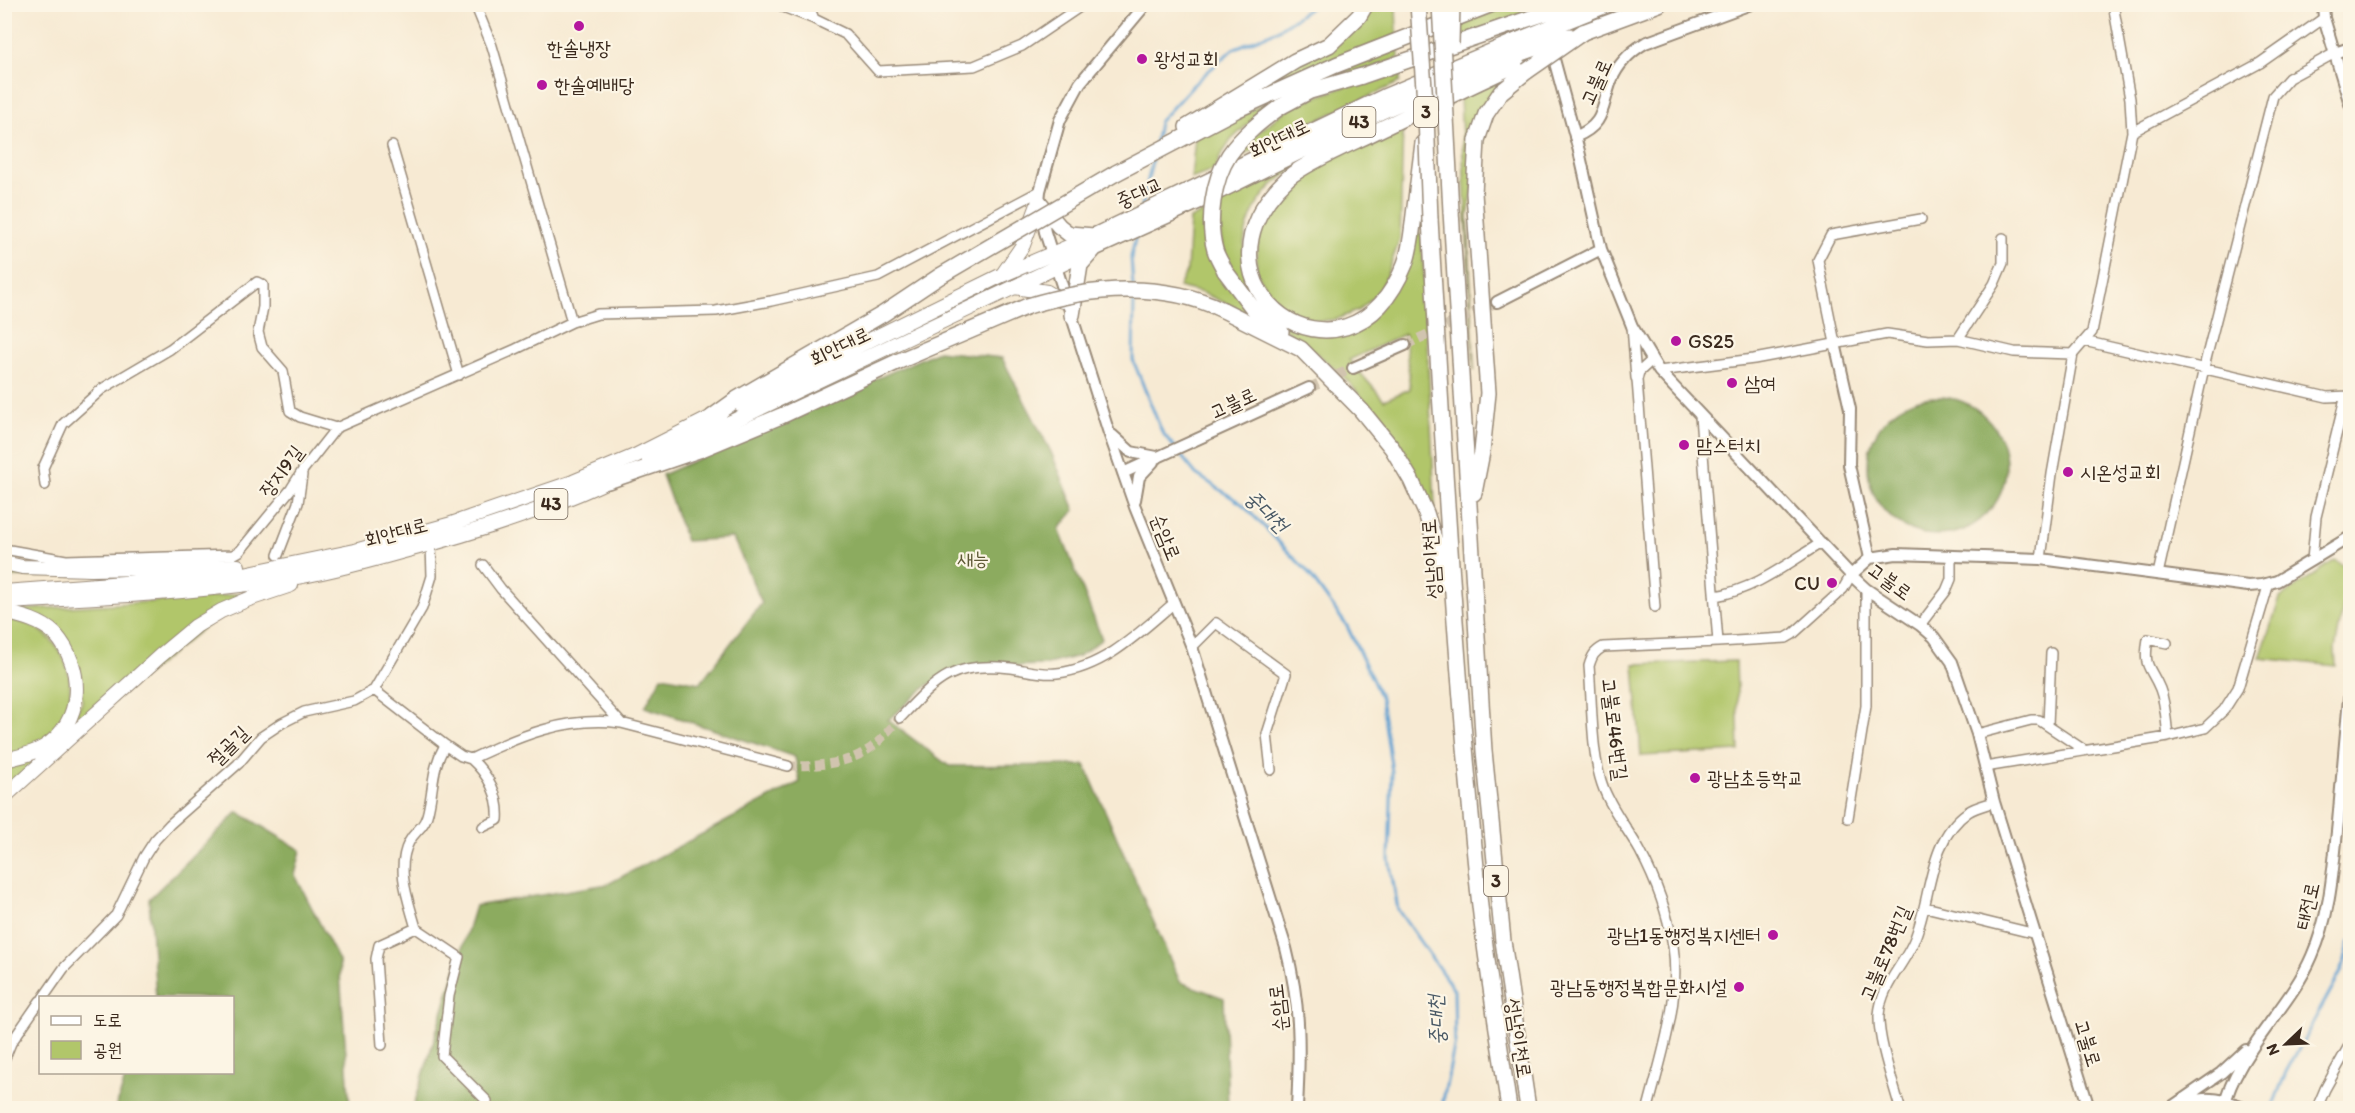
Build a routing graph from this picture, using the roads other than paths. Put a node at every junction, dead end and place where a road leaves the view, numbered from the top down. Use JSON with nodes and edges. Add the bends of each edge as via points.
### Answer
{"nodes":[{"id":1,"x":475,"y":4,"type":"edge"},
{"id":2,"x":782,"y":4,"type":"edge"},
{"id":3,"x":808,"y":4,"type":"edge"},
{"id":4,"x":1084,"y":4,"type":"edge"},
{"id":5,"x":1146,"y":4,"type":"edge"},
{"id":6,"x":1366,"y":4,"type":"edge"},
{"id":7,"x":1418,"y":4,"type":"edge"},
{"id":8,"x":1440,"y":4,"type":"edge"},
{"id":9,"x":1452,"y":4,"type":"edge"},
{"id":10,"x":1492,"y":4,"type":"edge"},
{"id":11,"x":1539,"y":4,"type":"edge"},
{"id":12,"x":1609,"y":4,"type":"edge"},
{"id":13,"x":1659,"y":4,"type":"edge"},
{"id":14,"x":1751,"y":4,"type":"edge"},
{"id":15,"x":2113,"y":4,"type":"edge"},
{"id":16,"x":2323,"y":4,"type":"edge"},
{"id":17,"x":1574,"y":11,"type":"edge"},
{"id":18,"x":2324,"y":18,"type":"junction"},
{"id":19,"x":814,"y":19,"type":"junction"},
{"id":20,"x":2343,"y":51,"type":"edge"},
{"id":21,"x":1523,"y":56,"type":"junction"},
{"id":22,"x":1233,"y":104,"type":"junction"},
{"id":23,"x":2350,"y":104,"type":"edge"},
{"id":24,"x":1426,"y":116,"type":"junction"},
{"id":25,"x":2132,"y":132,"type":"junction"},
{"id":26,"x":1575,"y":137,"type":"junction"},
{"id":27,"x":392,"y":146,"type":"dead end"},
{"id":28,"x":1449,"y":152,"type":"junction"},
{"id":29,"x":1201,"y":193,"type":"joint"},
{"id":30,"x":1039,"y":196,"type":"junction"},
{"id":31,"x":1921,"y":219,"type":"dead end"},
{"id":32,"x":2003,"y":238,"type":"dead end"},
{"id":33,"x":1094,"y":242,"type":"junction"},
{"id":34,"x":1601,"y":249,"type":"junction"},
{"id":35,"x":1054,"y":261,"type":"junction"},
{"id":36,"x":1002,"y":275,"type":"junction"},
{"id":37,"x":1013,"y":287,"type":"junction"},
{"id":38,"x":1497,"y":302,"type":"tunnel mouth"},
{"id":39,"x":1070,"y":309,"type":"junction"},
{"id":40,"x":572,"y":322,"type":"junction"},
{"id":41,"x":1632,"y":326,"type":"junction"},
{"id":42,"x":1958,"y":339,"type":"junction"},
{"id":43,"x":2084,"y":341,"type":"junction"},
{"id":44,"x":1835,"y":343,"type":"junction"},
{"id":45,"x":1405,"y":345,"type":"tunnel mouth"},
{"id":46,"x":1301,"y":349,"type":"junction"},
{"id":47,"x":2073,"y":354,"type":"junction"},
{"id":48,"x":1652,"y":360,"type":"junction"},
{"id":49,"x":1353,"y":368,"type":"tunnel mouth"},
{"id":50,"x":2203,"y":369,"type":"junction"},
{"id":51,"x":1659,"y":371,"type":"junction"},
{"id":52,"x":459,"y":375,"type":"junction"},
{"id":53,"x":1637,"y":380,"type":"junction"},
{"id":54,"x":1309,"y":388,"type":"tunnel mouth"},
{"id":55,"x":2350,"y":395,"type":"edge"},
{"id":56,"x":1700,"y":416,"type":"junction"},
{"id":57,"x":712,"y":417,"type":"junction"},
{"id":58,"x":336,"y":428,"type":"junction"},
{"id":59,"x":1108,"y":430,"type":"junction"},
{"id":60,"x":1158,"y":458,"type":"junction"},
{"id":61,"x":303,"y":470,"type":"junction"},
{"id":62,"x":1123,"y":473,"type":"junction"},
{"id":63,"x":608,"y":481,"type":"junction"},
{"id":64,"x":45,"y":485,"type":"dead end"},
{"id":65,"x":1135,"y":507,"type":"junction"},
{"id":66,"x":1469,"y":517,"type":"junction"},
{"id":67,"x":2350,"y":537,"type":"edge"},
{"id":68,"x":1821,"y":543,"type":"junction"},
{"id":69,"x":431,"y":544,"type":"junction"},
{"id":70,"x":4,"y":549,"type":"edge"},
{"id":71,"x":278,"y":555,"type":"dead end"},
{"id":72,"x":1951,"y":556,"type":"junction"},
{"id":73,"x":1870,"y":558,"type":"junction"},
{"id":74,"x":2041,"y":559,"type":"junction"},
{"id":75,"x":2312,"y":560,"type":"junction"},
{"id":76,"x":366,"y":562,"type":"junction"},
{"id":77,"x":4,"y":563,"type":"edge"},
{"id":78,"x":294,"y":564,"type":"junction"},
{"id":79,"x":483,"y":565,"type":"dead end"},
{"id":80,"x":2158,"y":574,"type":"junction"},
{"id":81,"x":1851,"y":575,"type":"junction"},
{"id":82,"x":2269,"y":583,"type":"junction"},
{"id":83,"x":1866,"y":589,"type":"junction"},
{"id":84,"x":4,"y":592,"type":"edge"},
{"id":85,"x":1715,"y":596,"type":"junction"},
{"id":86,"x":4,"y":602,"type":"edge"},
{"id":87,"x":1174,"y":603,"type":"junction"},
{"id":88,"x":1456,"y":607,"type":"junction"},
{"id":89,"x":1655,"y":607,"type":"dead end"},
{"id":90,"x":4,"y":612,"type":"edge"},
{"id":91,"x":1920,"y":626,"type":"junction"},
{"id":92,"x":1719,"y":642,"type":"junction"},
{"id":93,"x":2167,"y":643,"type":"dead end"},
{"id":94,"x":1192,"y":647,"type":"junction"},
{"id":95,"x":2051,"y":653,"type":"dead end"},
{"id":96,"x":2350,"y":687,"type":"edge"},
{"id":97,"x":374,"y":690,"type":"junction"},
{"id":98,"x":900,"y":718,"type":"tunnel mouth"},
{"id":99,"x":621,"y":723,"type":"junction"},
{"id":100,"x":2048,"y":724,"type":"junction"},
{"id":101,"x":1977,"y":734,"type":"junction"},
{"id":102,"x":2168,"y":738,"type":"junction"},
{"id":103,"x":445,"y":745,"type":"junction"},
{"id":104,"x":2084,"y":750,"type":"junction"},
{"id":105,"x":471,"y":759,"type":"junction"},
{"id":106,"x":4,"y":760,"type":"edge"},
{"id":107,"x":788,"y":766,"type":"tunnel mouth"},
{"id":108,"x":1985,"y":767,"type":"junction"},
{"id":109,"x":1270,"y":770,"type":"dead end"},
{"id":110,"x":4,"y":797,"type":"edge"},
{"id":111,"x":1994,"y":802,"type":"junction"},
{"id":112,"x":1848,"y":818,"type":"dead end"},
{"id":113,"x":483,"y":827,"type":"dead end"},
{"id":114,"x":1924,"y":907,"type":"junction"},
{"id":115,"x":416,"y":928,"type":"junction"},
{"id":116,"x":2036,"y":934,"type":"junction"},
{"id":117,"x":44,"y":996,"type":"edge"},
{"id":118,"x":39,"y":1002,"type":"edge"},
{"id":119,"x":2262,"y":1036,"type":"junction"},
{"id":120,"x":2350,"y":1044,"type":"edge"},
{"id":121,"x":382,"y":1045,"type":"dead end"},
{"id":122,"x":4,"y":1060,"type":"edge"},
{"id":123,"x":2225,"y":1104,"type":"edge"},
{"id":124,"x":486,"y":1108,"type":"edge"},
{"id":125,"x":1297,"y":1108,"type":"edge"},
{"id":126,"x":1509,"y":1108,"type":"edge"},
{"id":127,"x":1528,"y":1108,"type":"edge"},
{"id":128,"x":1648,"y":1108,"type":"edge"},
{"id":129,"x":1900,"y":1108,"type":"edge"},
{"id":130,"x":2090,"y":1108,"type":"edge"},
{"id":131,"x":2173,"y":1108,"type":"edge"},
{"id":132,"x":2246,"y":1108,"type":"edge"},
{"id":133,"x":2317,"y":1108,"type":"edge"}],
"edges":[{"from":1,"to":40,"type":"street","via":[[496,56]]},
{"from":2,"to":19,"type":"street"},
{"from":3,"to":19,"type":"street"},
{"from":4,"to":19,"type":"street","via":[[1022,46],[974,66],[878,71],[845,34]]},
{"from":5,"to":30,"type":"street","name":"순암로","via":[[1080,83],[1060,120]]},
{"from":6,"to":22,"type":"highway","via":[[1329,45],[1295,61]]},
{"from":7,"to":24,"type":"highway","name":"성남이천로","number":"3","bridge":true},
{"from":8,"to":28,"type":"highway","name":"성남이천로","number":"3","bridge":true},
{"from":9,"to":28,"type":"highway","bridge":true},
{"from":10,"to":22,"type":"highway"},
{"from":11,"to":26,"type":"street","name":"고불로"},
{"from":12,"to":17,"type":"highway","name":"회안대로","number":"43"},
{"from":13,"to":21,"type":"highway","bridge":true},
{"from":14,"to":26,"type":"street","name":"고불로","via":[[1645,43],[1629,53],[1612,79],[1600,118],[1590,131]]},
{"from":15,"to":25,"type":"street"},
{"from":16,"to":18,"type":"street"},
{"from":17,"to":21,"type":"highway","name":"회안대로","number":"43","bridge":true},
{"from":17,"to":46,"type":"highway","bridge":true,"via":[[1513,24],[1310,91],[1280,107],[1228,156],[1213,201],[1215,250],[1225,271],[1252,307]]},
{"from":18,"to":20,"type":"street"},
{"from":18,"to":25,"type":"street","via":[[2260,63]]},
{"from":20,"to":23,"type":"street"},
{"from":20,"to":50,"type":"street","via":[[2289,78],[2273,96]]},
{"from":21,"to":24,"type":"highway","bridge":true,"via":[[1289,177],[1255,220],[1249,244],[1256,286],[1270,306],[1286,319],[1318,330],[1335,330],[1366,318],[1381,306],[1406,263],[1411,243]]},
{"from":21,"to":29,"type":"highway","name":"회안대로","number":"43","via":[[1384,97]]},
{"from":21,"to":66,"type":"highway","via":[[1486,114],[1477,140],[1474,193],[1488,393],[1482,452]]},
{"from":22,"to":57,"type":"highway","bridge":true,"via":[[940,276]]},
{"from":24,"to":88,"type":"highway","name":"성남이천로","number":"3","bridge":true},
{"from":25,"to":43,"type":"street","via":[[2092,332]]},
{"from":26,"to":34,"type":"street","name":"고불로"},
{"from":27,"to":52,"type":"street"},
{"from":28,"to":66,"type":"highway","name":"성남이천로","number":"3","bridge":true},
{"from":29,"to":33,"type":"highway","name":"중대교","number":"43"},
{"from":30,"to":33,"type":"highway","via":[[1059,226],[1069,234]]},
{"from":30,"to":35,"type":"street","name":"순암로"},
{"from":30,"to":36,"type":"main road","via":[[1023,245]]},
{"from":30,"to":40,"type":"street","name":"장지9길","via":[[878,277],[716,311],[598,314]]},
{"from":31,"to":44,"type":"street","via":[[1831,235],[1818,260]]},
{"from":32,"to":42,"type":"street","via":[[2003,263],[1994,284]]},
{"from":33,"to":35,"type":"main road","name":"회안대로","number":"43"},
{"from":33,"to":39,"type":"highway","via":[[1080,265]]},
{"from":34,"to":38,"type":"street"},
{"from":34,"to":41,"type":"street","name":"고불로"},
{"from":35,"to":36,"type":"main road","name":"회안대로","number":"43"},
{"from":35,"to":37,"type":"main road","name":"회안대로","number":"43"},
{"from":35,"to":39,"type":"street","name":"순암로"},
{"from":36,"to":57,"type":"main road","name":"회안대로","number":"43"},
{"from":37,"to":39,"type":"main road","via":[[1047,292]]},
{"from":37,"to":63,"type":"main road","name":"회안대로","number":"43"},
{"from":39,"to":59,"type":"street","name":"순암로"},
{"from":40,"to":52,"type":"street","name":"장지9길"},
{"from":41,"to":48,"type":"street","name":"고불로"},
{"from":41,"to":53,"type":"street"},
{"from":42,"to":44,"type":"street","via":[[1928,340],[1887,334]]},
{"from":42,"to":47,"type":"street","via":[[2014,352]]},
{"from":43,"to":47,"type":"street"},
{"from":43,"to":50,"type":"street"},
{"from":44,"to":51,"type":"street","via":[[1755,359]]},
{"from":44,"to":73,"type":"street","via":[[1850,409],[1849,465]]},
{"from":45,"to":49,"type":"street"},
{"from":46,"to":63,"type":"highway","bridge":true,"via":[[1210,303],[1175,294],[1093,291],[1055,298],[1028,306],[699,450]]},
{"from":46,"to":88,"type":"highway","via":[[1392,448],[1426,513]]},
{"from":47,"to":74,"type":"street"},
{"from":48,"to":51,"type":"street","name":"고불로"},
{"from":48,"to":53,"type":"street","via":[[1639,372]]},
{"from":50,"to":55,"type":"street","via":[[2327,397]]},
{"from":50,"to":80,"type":"street"},
{"from":51,"to":56,"type":"street","name":"고불로"},
{"from":52,"to":58,"type":"street","name":"장지9길"},
{"from":53,"to":89,"type":"street"},
{"from":54,"to":60,"type":"street","name":"고불로"},
{"from":55,"to":75,"type":"street","via":[[2344,403],[2316,517]]},
{"from":56,"to":68,"type":"street","name":"고불로"},
{"from":56,"to":85,"type":"street"},
{"from":57,"to":78,"type":"main road","name":"회안대로","number":"43","via":[[635,456],[521,501],[355,551]]},
{"from":58,"to":61,"type":"street","name":"장지9길"},
{"from":58,"to":64,"type":"street","via":[[290,411],[283,371],[262,347],[258,332],[263,285],[257,282],[170,350],[102,389],[63,424],[43,468]]},
{"from":59,"to":60,"type":"street","via":[[1131,452]]},
{"from":59,"to":62,"type":"street","name":"순암로"},
{"from":60,"to":62,"type":"street"},
{"from":60,"to":65,"type":"street","via":[[1139,477]]},
{"from":61,"to":70,"type":"street","name":"장지9길","via":[[233,555],[66,560]]},
{"from":61,"to":71,"type":"street","via":[[298,503]]},
{"from":62,"to":65,"type":"street","name":"순암로"},
{"from":63,"to":69,"type":"main road","name":"회안대로","number":"43"},
{"from":65,"to":87,"type":"street","name":"순암로"},
{"from":66,"to":127,"type":"highway","name":"성남이천로","number":"3","via":[[1494,864]]},
{"from":67,"to":75,"type":"street"},
{"from":68,"to":81,"type":"street","name":"고불로"},
{"from":68,"to":85,"type":"street","via":[[1748,587]]},
{"from":69,"to":76,"type":"main road","name":"회안대로","number":"43"},
{"from":69,"to":97,"type":"street","via":[[432,576],[422,608]]},
{"from":72,"to":73,"type":"street","via":[[1896,554]]},
{"from":72,"to":74,"type":"street"},
{"from":72,"to":91,"type":"street","via":[[1951,579],[1946,591]]},
{"from":73,"to":81,"type":"street"},
{"from":74,"to":80,"type":"street"},
{"from":75,"to":82,"type":"street"},
{"from":76,"to":86,"type":"main road","name":"회안대로","number":"43","via":[[286,579],[214,588]]},
{"from":76,"to":110,"type":"main road","via":[[269,591],[196,626]]},
{"from":77,"to":78,"type":"main road","via":[[91,569]]},
{"from":78,"to":84,"type":"main road","name":"회안대로","number":"43","via":[[244,574]]},
{"from":79,"to":99,"type":"street"},
{"from":80,"to":82,"type":"street","via":[[2248,586]]},
{"from":81,"to":83,"type":"street","name":"고불로"},
{"from":81,"to":92,"type":"street","via":[[1844,588],[1786,638]]},
{"from":82,"to":102,"type":"street","via":[[2232,700],[2205,728]]},
{"from":83,"to":91,"type":"street","name":"고불로"},
{"from":83,"to":112,"type":"street","via":[[1866,706]]},
{"from":85,"to":92,"type":"street"},
{"from":87,"to":94,"type":"street","name":"순암로"},
{"from":87,"to":98,"type":"street","via":[[1101,659],[1056,674],[990,665],[967,668],[932,685]]},
{"from":88,"to":126,"type":"highway","name":"성남이천로","number":"3","via":[[1480,908]]},
{"from":90,"to":106,"type":"main road","via":[[30,619],[54,633],[66,649],[76,674],[77,697],[70,719],[59,735],[44,747]]},
{"from":91,"to":101,"type":"street","name":"고불로","via":[[1934,637],[1952,662]]},
{"from":92,"to":128,"type":"street","name":"고불로46번길","via":[[1603,647],[1592,656],[1589,666],[1602,783],[1663,904],[1673,948],[1671,1010]]},
{"from":93,"to":102,"type":"street","via":[[2148,639],[2145,656],[2160,689]]},
{"from":94,"to":109,"type":"street","via":[[1216,623],[1286,674],[1267,734]]},
{"from":94,"to":125,"type":"street","name":"순암로","via":[[1290,967],[1300,1028]]},
{"from":95,"to":100,"type":"street"},
{"from":96,"to":119,"type":"street","name":"태전로","via":[[2327,912],[2302,976]]},
{"from":97,"to":103,"type":"street"},
{"from":97,"to":117,"type":"street","name":"절골길","via":[[354,701],[304,712],[261,737],[238,764],[155,840],[116,915],[64,968]]},
{"from":99,"to":105,"type":"street","via":[[584,721],[547,728]]},
{"from":99,"to":107,"type":"street"},
{"from":100,"to":101,"type":"street","via":[[2031,720]]},
{"from":100,"to":104,"type":"street"},
{"from":101,"to":108,"type":"street","name":"고불로"},
{"from":102,"to":104,"type":"street"},
{"from":103,"to":105,"type":"street"},
{"from":103,"to":115,"type":"street","via":[[433,771],[424,825],[409,842],[404,862],[403,883]]},
{"from":104,"to":108,"type":"street"},
{"from":105,"to":113,"type":"street","via":[[490,781],[498,814],[498,820]]},
{"from":108,"to":111,"type":"street","name":"고불로"},
{"from":111,"to":114,"type":"street","name":"고불로78번길","via":[[1966,813],[1951,830],[1936,858]]},
{"from":111,"to":116,"type":"street","name":"고불로"},
{"from":114,"to":116,"type":"street"},
{"from":114,"to":129,"type":"street","name":"고불로78번길","via":[[1912,946],[1889,983],[1879,1013],[1879,1028]]},
{"from":115,"to":121,"type":"street","via":[[379,945],[376,960]]},
{"from":115,"to":124,"type":"street","via":[[459,957],[449,996],[442,1056],[488,1101]]},
{"from":116,"to":130,"type":"street","name":"고불로"},
{"from":118,"to":122,"type":"street"},
{"from":119,"to":123,"type":"street","name":"태전로","via":[[2242,1065]]},
{"from":119,"to":131,"type":"street"},
{"from":120,"to":133,"type":"street"},
{"from":123,"to":131,"type":"street","via":[[2198,1098]]},
{"from":123,"to":132,"type":"street"}]}
